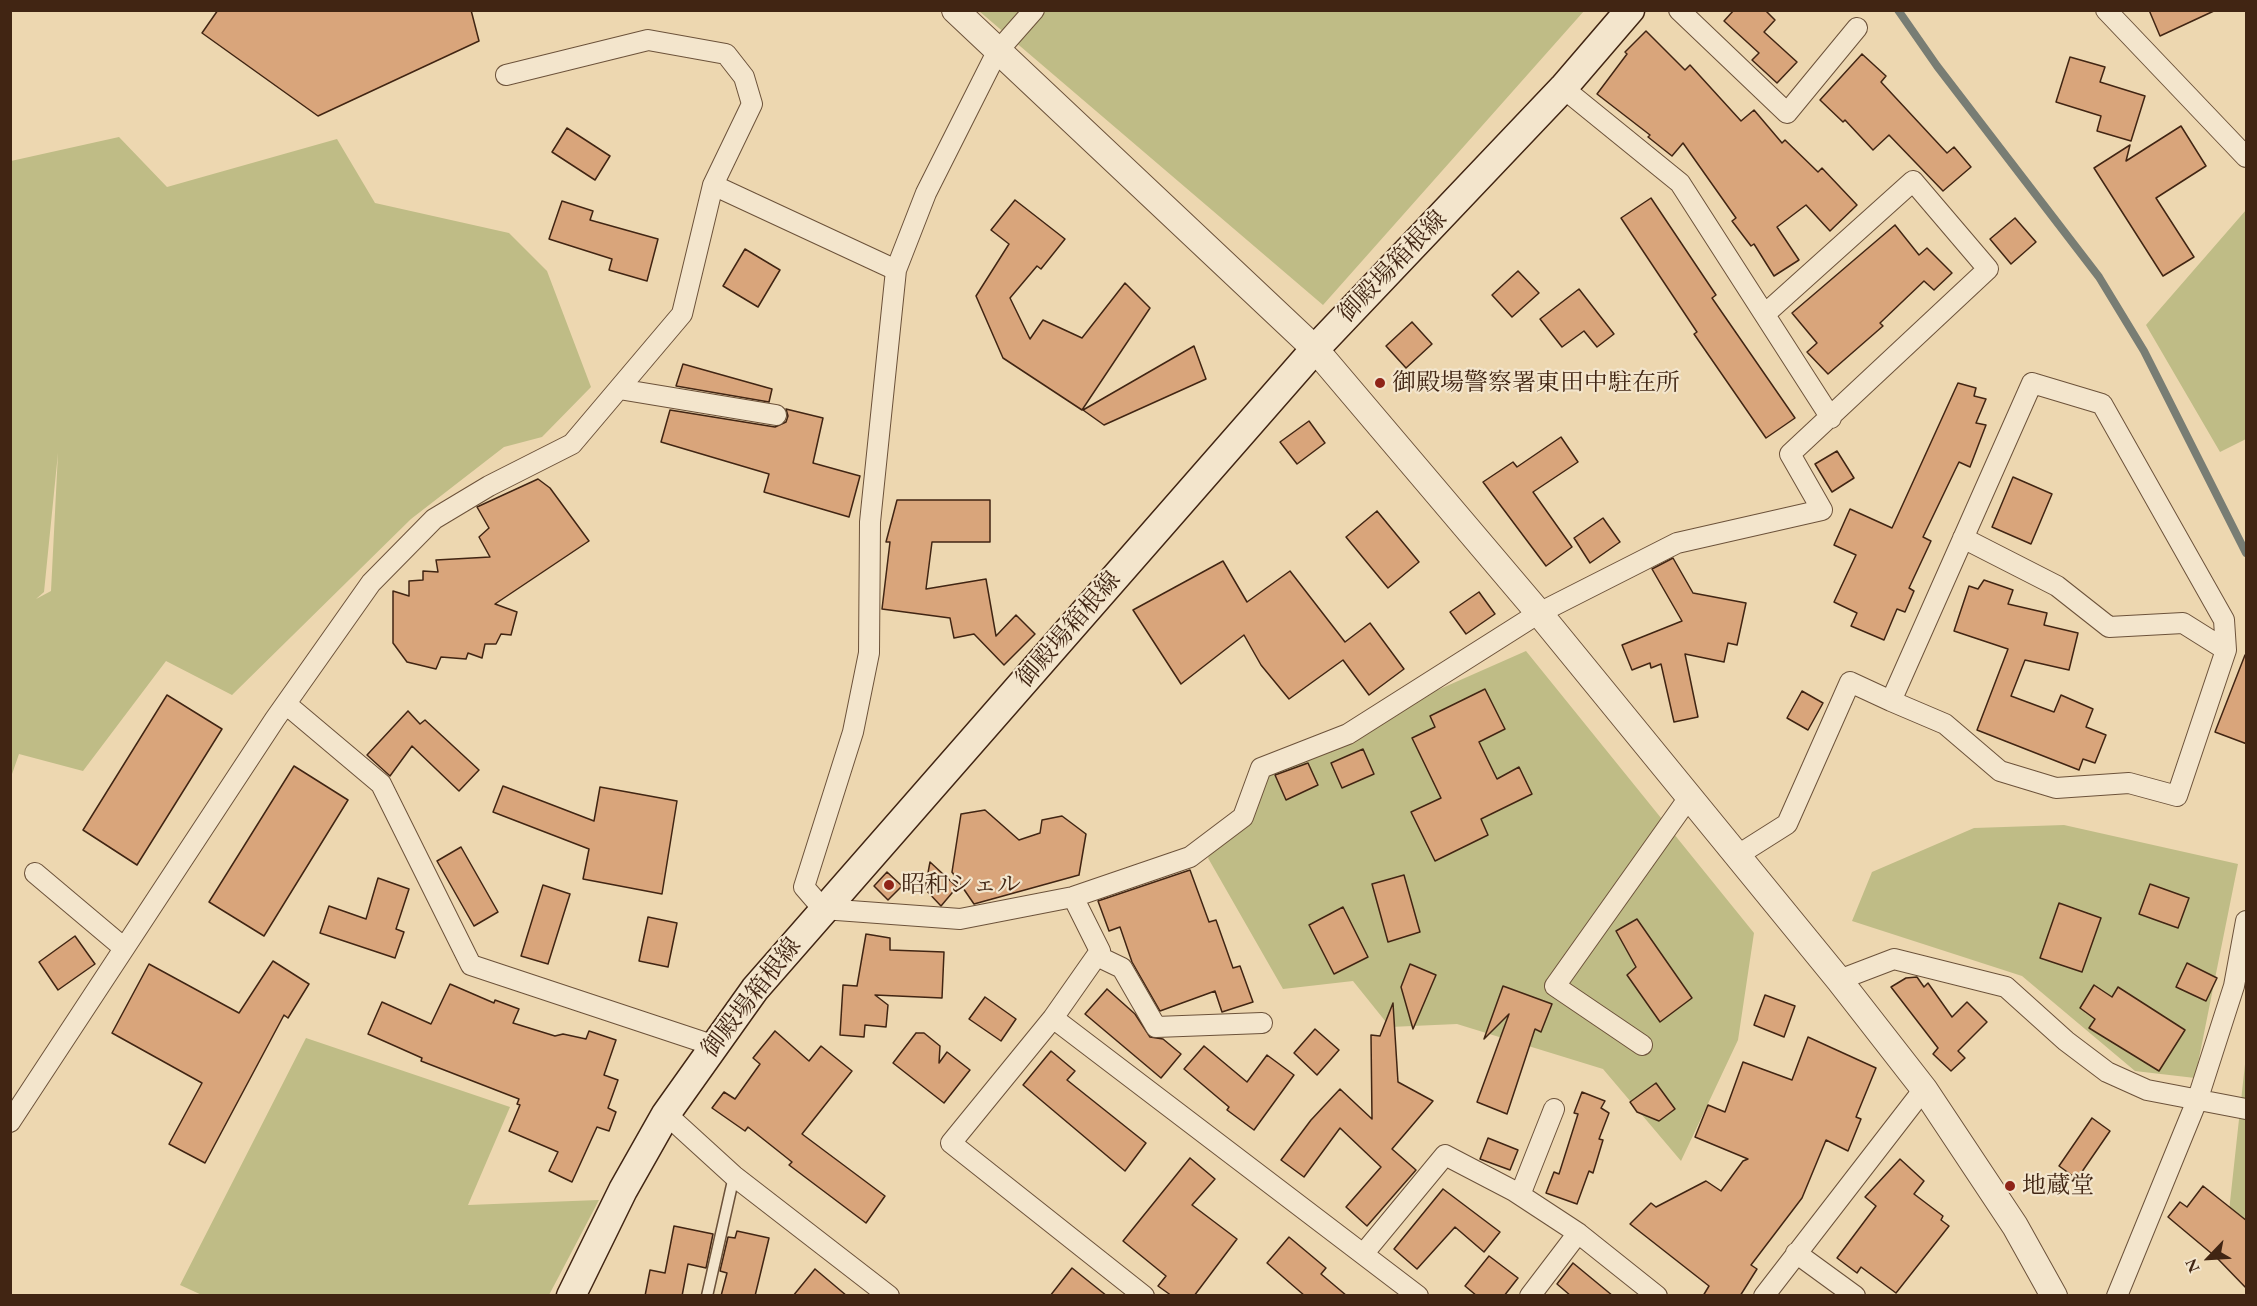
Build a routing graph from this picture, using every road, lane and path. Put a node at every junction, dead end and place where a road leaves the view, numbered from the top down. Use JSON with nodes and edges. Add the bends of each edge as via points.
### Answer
{"nodes":[{"id":1,"x":955,"y":10,"type":"edge"},
{"id":2,"x":1034,"y":10,"type":"edge"},
{"id":3,"x":1630,"y":10,"type":"edge"},
{"id":4,"x":1679,"y":10,"type":"edge"},
{"id":5,"x":2106,"y":10,"type":"edge"},
{"id":6,"x":1857,"y":28,"type":"dead end"},
{"id":7,"x":997,"y":52,"type":"junction"},
{"id":8,"x":506,"y":75,"type":"dead end"},
{"id":9,"x":1563,"y":88,"type":"junction"},
{"id":10,"x":2247,"y":158,"type":"edge"},
{"id":11,"x":713,"y":185,"type":"junction"},
{"id":12,"x":896,"y":270,"type":"junction"},
{"id":13,"x":1765,"y":314,"type":"junction"},
{"id":14,"x":1314,"y":349,"type":"junction"},
{"id":15,"x":619,"y":389,"type":"junction"},
{"id":16,"x":776,"y":415,"type":"dead end"},
{"id":17,"x":1830,"y":418,"type":"junction"},
{"id":18,"x":1963,"y":538,"type":"junction"},
{"id":19,"x":1539,"y":613,"type":"junction"},
{"id":20,"x":2226,"y":650,"type":"junction"},
{"id":21,"x":1891,"y":701,"type":"junction"},
{"id":22,"x":286,"y":704,"type":"junction"},
{"id":23,"x":1690,"y":796,"type":"junction"},
{"id":24,"x":1738,"y":855,"type":"junction"},
{"id":25,"x":35,"y":873,"type":"dead end"},
{"id":26,"x":1073,"y":897,"type":"junction"},
{"id":27,"x":823,"y":909,"type":"junction"},
{"id":28,"x":2247,"y":921,"type":"edge"},
{"id":29,"x":124,"y":948,"type":"junction"},
{"id":30,"x":1097,"y":956,"type":"junction"},
{"id":31,"x":1839,"y":980,"type":"junction"},
{"id":32,"x":1053,"y":1018,"type":"junction"},
{"id":33,"x":1262,"y":1023,"type":"dead end"},
{"id":34,"x":715,"y":1046,"type":"junction"},
{"id":35,"x":1642,"y":1046,"type":"dead end"},
{"id":36,"x":1924,"y":1089,"type":"junction"},
{"id":37,"x":2198,"y":1098,"type":"junction"},
{"id":38,"x":1554,"y":1109,"type":"dead end"},
{"id":39,"x":2247,"y":1109,"type":"edge"},
{"id":40,"x":666,"y":1114,"type":"junction"},
{"id":41,"x":10,"y":1122,"type":"edge"},
{"id":42,"x":735,"y":1176,"type":"junction"},
{"id":43,"x":1520,"y":1195,"type":"junction"},
{"id":44,"x":1578,"y":1233,"type":"junction"},
{"id":45,"x":1364,"y":1252,"type":"junction"},
{"id":46,"x":1796,"y":1252,"type":"junction"},
{"id":47,"x":1132,"y":1292,"type":"edge"},
{"id":48,"x":571,"y":1296,"type":"edge"},
{"id":49,"x":707,"y":1296,"type":"edge"},
{"id":50,"x":890,"y":1296,"type":"edge"},
{"id":51,"x":1418,"y":1296,"type":"edge"},
{"id":52,"x":1530,"y":1296,"type":"edge"},
{"id":53,"x":1658,"y":1296,"type":"edge"},
{"id":54,"x":1764,"y":1296,"type":"edge"},
{"id":55,"x":1855,"y":1296,"type":"edge"},
{"id":56,"x":2054,"y":1296,"type":"edge"},
{"id":57,"x":2117,"y":1296,"type":"edge"}],
"edges":[{"from":1,"to":7,"type":"street"},
{"from":2,"to":7,"type":"street"},
{"from":3,"to":9,"type":"main road","name":"御殿場箱根線"},
{"from":4,"to":6,"type":"street","via":[[1786,112]]},
{"from":5,"to":10,"type":"street"},
{"from":7,"to":12,"type":"street","via":[[926,193]]},
{"from":7,"to":14,"type":"street"},
{"from":8,"to":11,"type":"street","via":[[648,40],[726,54],[744,77],[752,104]]},
{"from":9,"to":13,"type":"street","via":[[1680,183]]},
{"from":9,"to":14,"type":"main road","name":"御殿場箱根線"},
{"from":11,"to":12,"type":"street"},
{"from":11,"to":15,"type":"street","via":[[682,314]]},
{"from":12,"to":27,"type":"street","via":[[870,522],[869,653],[852,732],[804,887]]},
{"from":13,"to":17,"type":"street"},
{"from":13,"to":17,"type":"street","via":[[1913,182],[1988,269]]},
{"from":14,"to":19,"type":"street"},
{"from":14,"to":27,"type":"main road","name":"御殿場箱根線"},
{"from":15,"to":16,"type":"street"},
{"from":15,"to":22,"type":"street","via":[[572,444],[434,519],[371,584]]},
{"from":17,"to":19,"type":"street","via":[[1790,454],[1822,510],[1677,543]]},
{"from":18,"to":20,"type":"street","via":[[2057,586],[2109,627],[2183,623]]},
{"from":18,"to":20,"type":"street","via":[[2032,383],[2103,404],[2224,620]]},
{"from":18,"to":21,"type":"street"},
{"from":19,"to":23,"type":"street"},
{"from":19,"to":26,"type":"street","via":[[1348,734],[1261,768],[1243,817],[1190,857]]},
{"from":20,"to":21,"type":"street","via":[[2177,796],[2128,783],[2056,788],[2000,771],[1945,724]]},
{"from":21,"to":24,"type":"street","via":[[1850,682],[1787,824]]},
{"from":22,"to":29,"type":"street"},
{"from":22,"to":34,"type":"street","via":[[381,784],[471,965]]},
{"from":23,"to":24,"type":"street"},
{"from":23,"to":35,"type":"street","via":[[1555,986]]},
{"from":24,"to":31,"type":"street"},
{"from":25,"to":29,"type":"street"},
{"from":26,"to":27,"type":"street","via":[[960,919]]},
{"from":26,"to":30,"type":"street","via":[[1100,951]]},
{"from":27,"to":34,"type":"main road","name":"御殿場箱根線","via":[[755,989]]},
{"from":28,"to":37,"type":"street","via":[[2234,986]]},
{"from":29,"to":41,"type":"street"},
{"from":30,"to":32,"type":"street"},
{"from":30,"to":33,"type":"street","via":[[1122,968],[1156,1027]]},
{"from":31,"to":36,"type":"street"},
{"from":31,"to":37,"type":"street","via":[[1894,959],[2006,987],[2107,1072],[2147,1090]]},
{"from":32,"to":45,"type":"street"},
{"from":32,"to":47,"type":"street","via":[[951,1143]]},
{"from":34,"to":40,"type":"main road","name":"御殿場箱根線"},
{"from":36,"to":46,"type":"street"},
{"from":36,"to":56,"type":"street","via":[[2015,1226]]},
{"from":37,"to":39,"type":"street"},
{"from":37,"to":57,"type":"street"},
{"from":38,"to":43,"type":"street"},
{"from":40,"to":42,"type":"street"},
{"from":40,"to":48,"type":"main road","name":"御殿場箱根線"},
{"from":42,"to":49,"type":"lane"},
{"from":42,"to":50,"type":"street"},
{"from":43,"to":44,"type":"street"},
{"from":43,"to":45,"type":"street","via":[[1445,1155]]},
{"from":44,"to":52,"type":"street"},
{"from":44,"to":53,"type":"street"},
{"from":45,"to":51,"type":"street"},
{"from":46,"to":54,"type":"street"},
{"from":46,"to":55,"type":"street"}]}
